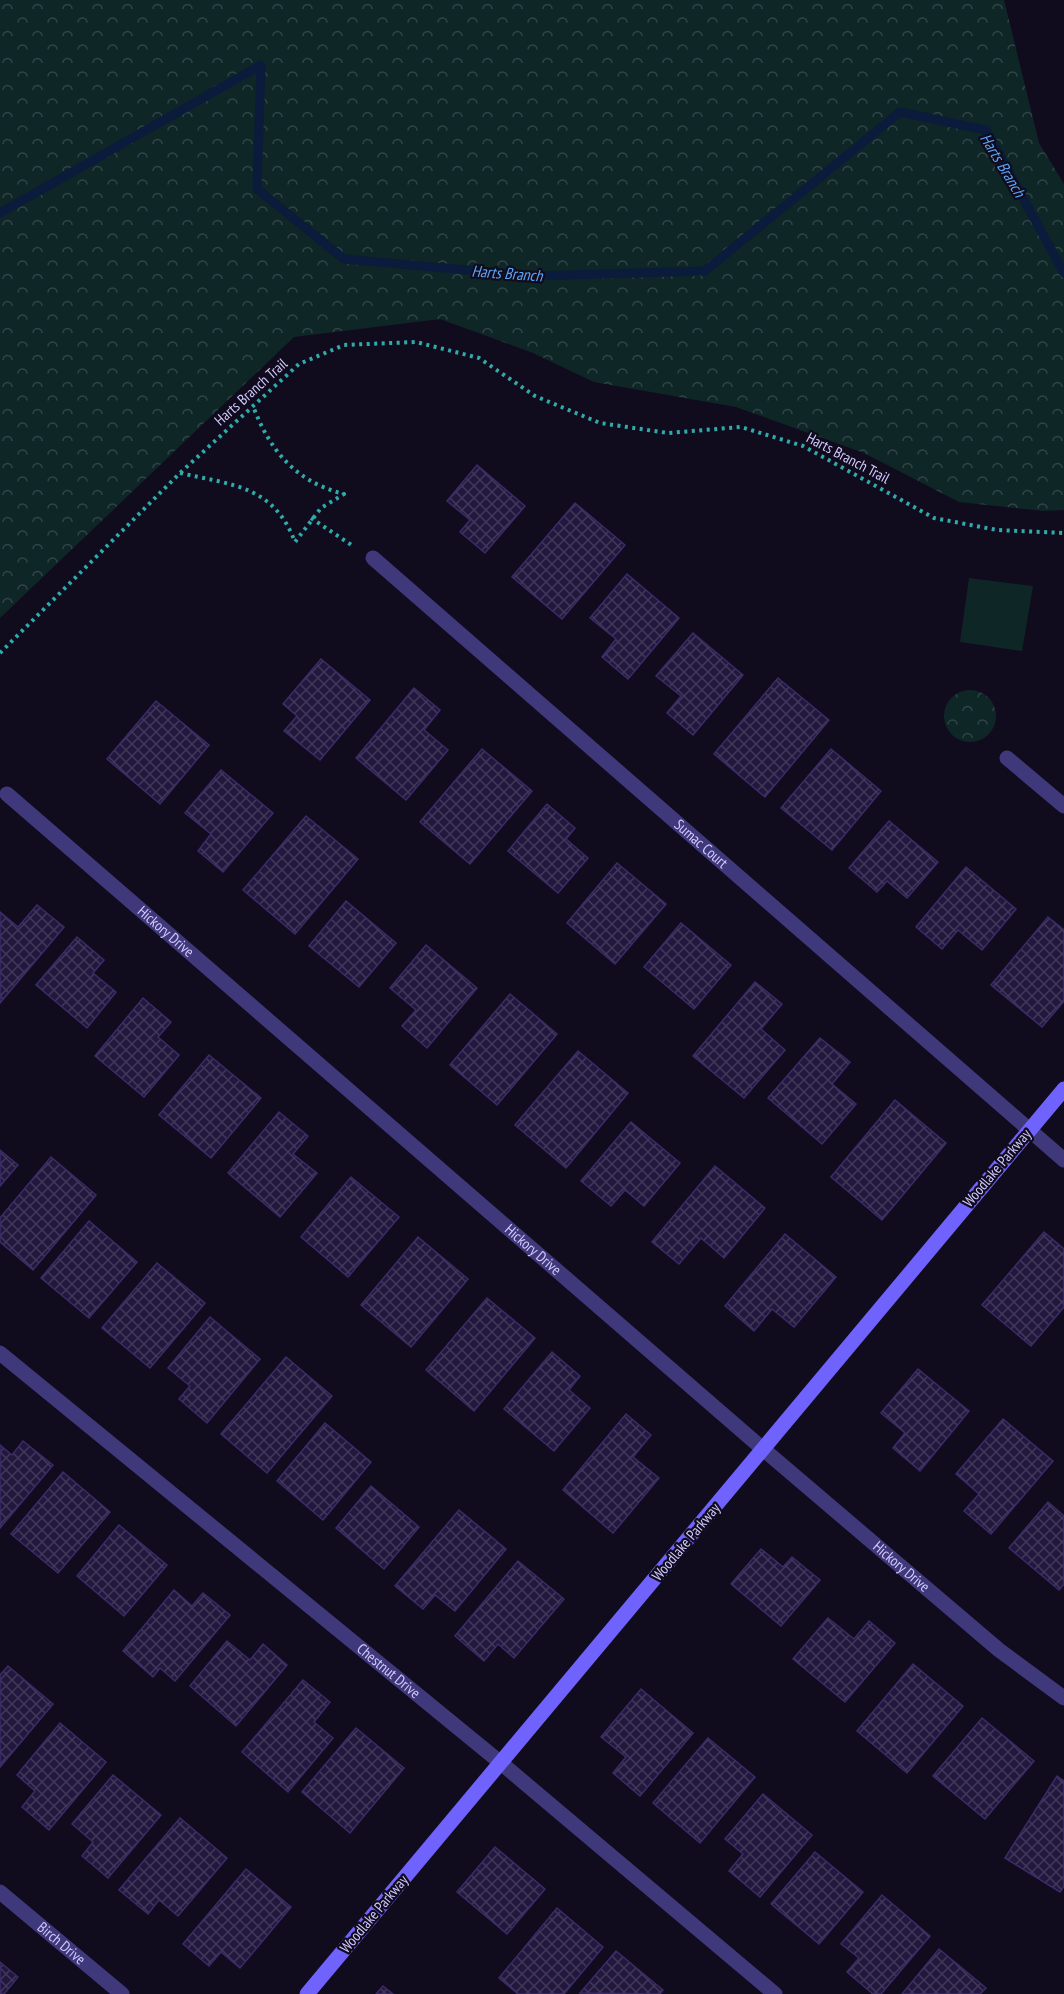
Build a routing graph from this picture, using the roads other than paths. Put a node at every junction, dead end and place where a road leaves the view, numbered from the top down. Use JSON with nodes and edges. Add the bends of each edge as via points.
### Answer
{"nodes":[{"id":1,"x":373,"y":558,"type":"road end"},
{"id":2,"x":1007,"y":758,"type":"dead end"},
{"id":3,"x":7,"y":794,"type":"dead end"},
{"id":4,"x":1064,"y":806,"type":"edge"},
{"id":5,"x":1064,"y":1089,"type":"edge"},
{"id":6,"x":1029,"y":1131,"type":"junction"},
{"id":7,"x":1064,"y":1160,"type":"edge"},
{"id":8,"x":0,"y":1353,"type":"edge"},
{"id":9,"x":763,"y":1449,"type":"junction"},
{"id":10,"x":1064,"y":1698,"type":"edge"},
{"id":11,"x":501,"y":1763,"type":"junction"},
{"id":12,"x":0,"y":1892,"type":"edge"},
{"id":13,"x":122,"y":1994,"type":"edge"},
{"id":14,"x":307,"y":1994,"type":"edge"},
{"id":15,"x":775,"y":1994,"type":"edge"}],
"edges":[{"from":1,"to":6,"type":"street","name":"Sumac Court"},
{"from":2,"to":4,"type":"street"},
{"from":3,"to":9,"type":"street","name":"Hickory Drive"},
{"from":5,"to":6,"type":"street","name":"Woodlake Parkway"},
{"from":6,"to":7,"type":"street","name":"Sumac Court"},
{"from":6,"to":9,"type":"street","name":"Woodlake Parkway"},
{"from":8,"to":11,"type":"street","name":"Chestnut Drive"},
{"from":9,"to":10,"type":"street","name":"Hickory Drive","via":[[999,1650]]},
{"from":9,"to":11,"type":"street","name":"Woodlake Parkway"},
{"from":11,"to":14,"type":"street","name":"Woodlake Parkway"},
{"from":11,"to":15,"type":"street","name":"Chestnut Drive"},
{"from":12,"to":13,"type":"street","name":"Birch Drive"}]}
